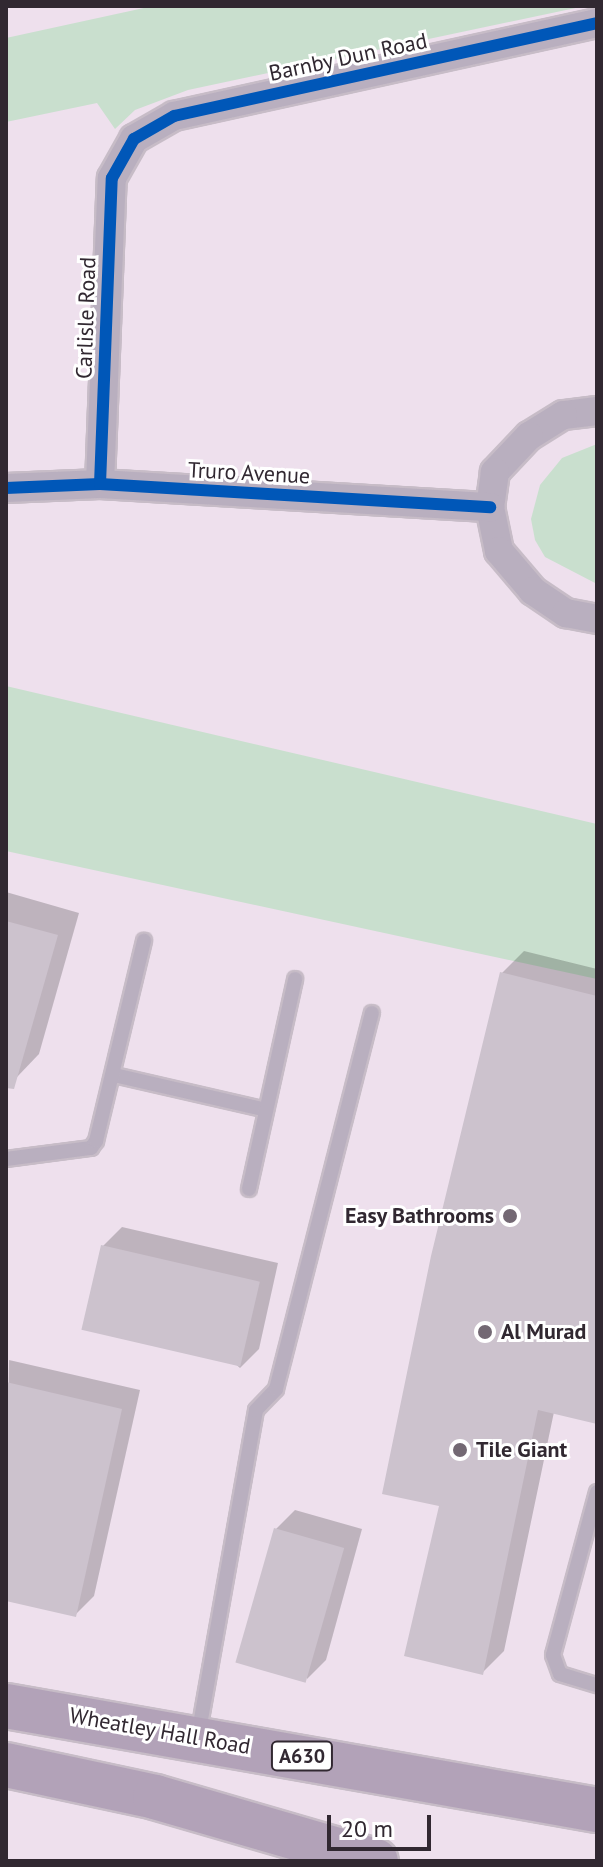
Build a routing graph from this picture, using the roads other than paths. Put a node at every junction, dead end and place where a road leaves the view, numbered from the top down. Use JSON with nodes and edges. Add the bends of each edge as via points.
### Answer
{"nodes":[{"id":1,"x":597,"y":23,"type":"edge"},
{"id":2,"x":120,"y":155,"type":"joint"},
{"id":3,"x":597,"y":411,"type":"edge"},
{"id":4,"x":100,"y":484,"type":"junction"},
{"id":5,"x":6,"y":488,"type":"edge"},
{"id":6,"x":490,"y":507,"type":"junction"},
{"id":7,"x":597,"y":619,"type":"edge"},
{"id":8,"x":144,"y":941,"type":"dead end"},
{"id":9,"x":295,"y":979,"type":"dead end"},
{"id":10,"x":372,"y":1013,"type":"dead end"},
{"id":11,"x":114,"y":1075,"type":"junction"},
{"id":12,"x":263,"y":1109,"type":"junction"},
{"id":13,"x":6,"y":1159,"type":"edge"},
{"id":14,"x":249,"y":1189,"type":"dead end"},
{"id":15,"x":597,"y":1492,"type":"edge"},
{"id":16,"x":597,"y":1685,"type":"edge"},
{"id":17,"x":6,"y":1706,"type":"edge"},
{"id":18,"x":198,"y":1736,"type":"junction"},
{"id":19,"x":6,"y":1765,"type":"edge"},
{"id":20,"x":597,"y":1810,"type":"edge"},
{"id":21,"x":376,"y":1861,"type":"edge"}],
"edges":[{"from":1,"to":2,"type":"street","name":"Barnby Dun Road","via":[[174,116],[154,124]]},
{"from":2,"to":4,"type":"street","name":"Carlisle Road","via":[[112,178]]},
{"from":3,"to":6,"type":"street","via":[[563,415],[529,436],[495,472]]},
{"from":4,"to":5,"type":"street","name":"Truro Avenue"},
{"from":4,"to":6,"type":"street","name":"Truro Avenue"},
{"from":6,"to":7,"type":"street","via":[[499,551],[533,591],[566,613]]},
{"from":8,"to":11,"type":"lane"},
{"from":9,"to":12,"type":"lane"},
{"from":10,"to":18,"type":"lane","via":[[276,1389],[256,1410]]},
{"from":11,"to":12,"type":"lane"},
{"from":11,"to":13,"type":"lane","via":[[91,1148]]},
{"from":12,"to":14,"type":"lane"},
{"from":15,"to":16,"type":"lane","via":[[553,1655],[560,1674]]},
{"from":17,"to":18,"type":"highway","name":"Wheatley Hall Road","number":"A630"},
{"from":18,"to":20,"type":"highway","name":"Wheatley Hall Road","number":"A630"},
{"from":19,"to":21,"type":"highway","via":[[155,1797]]}]}
